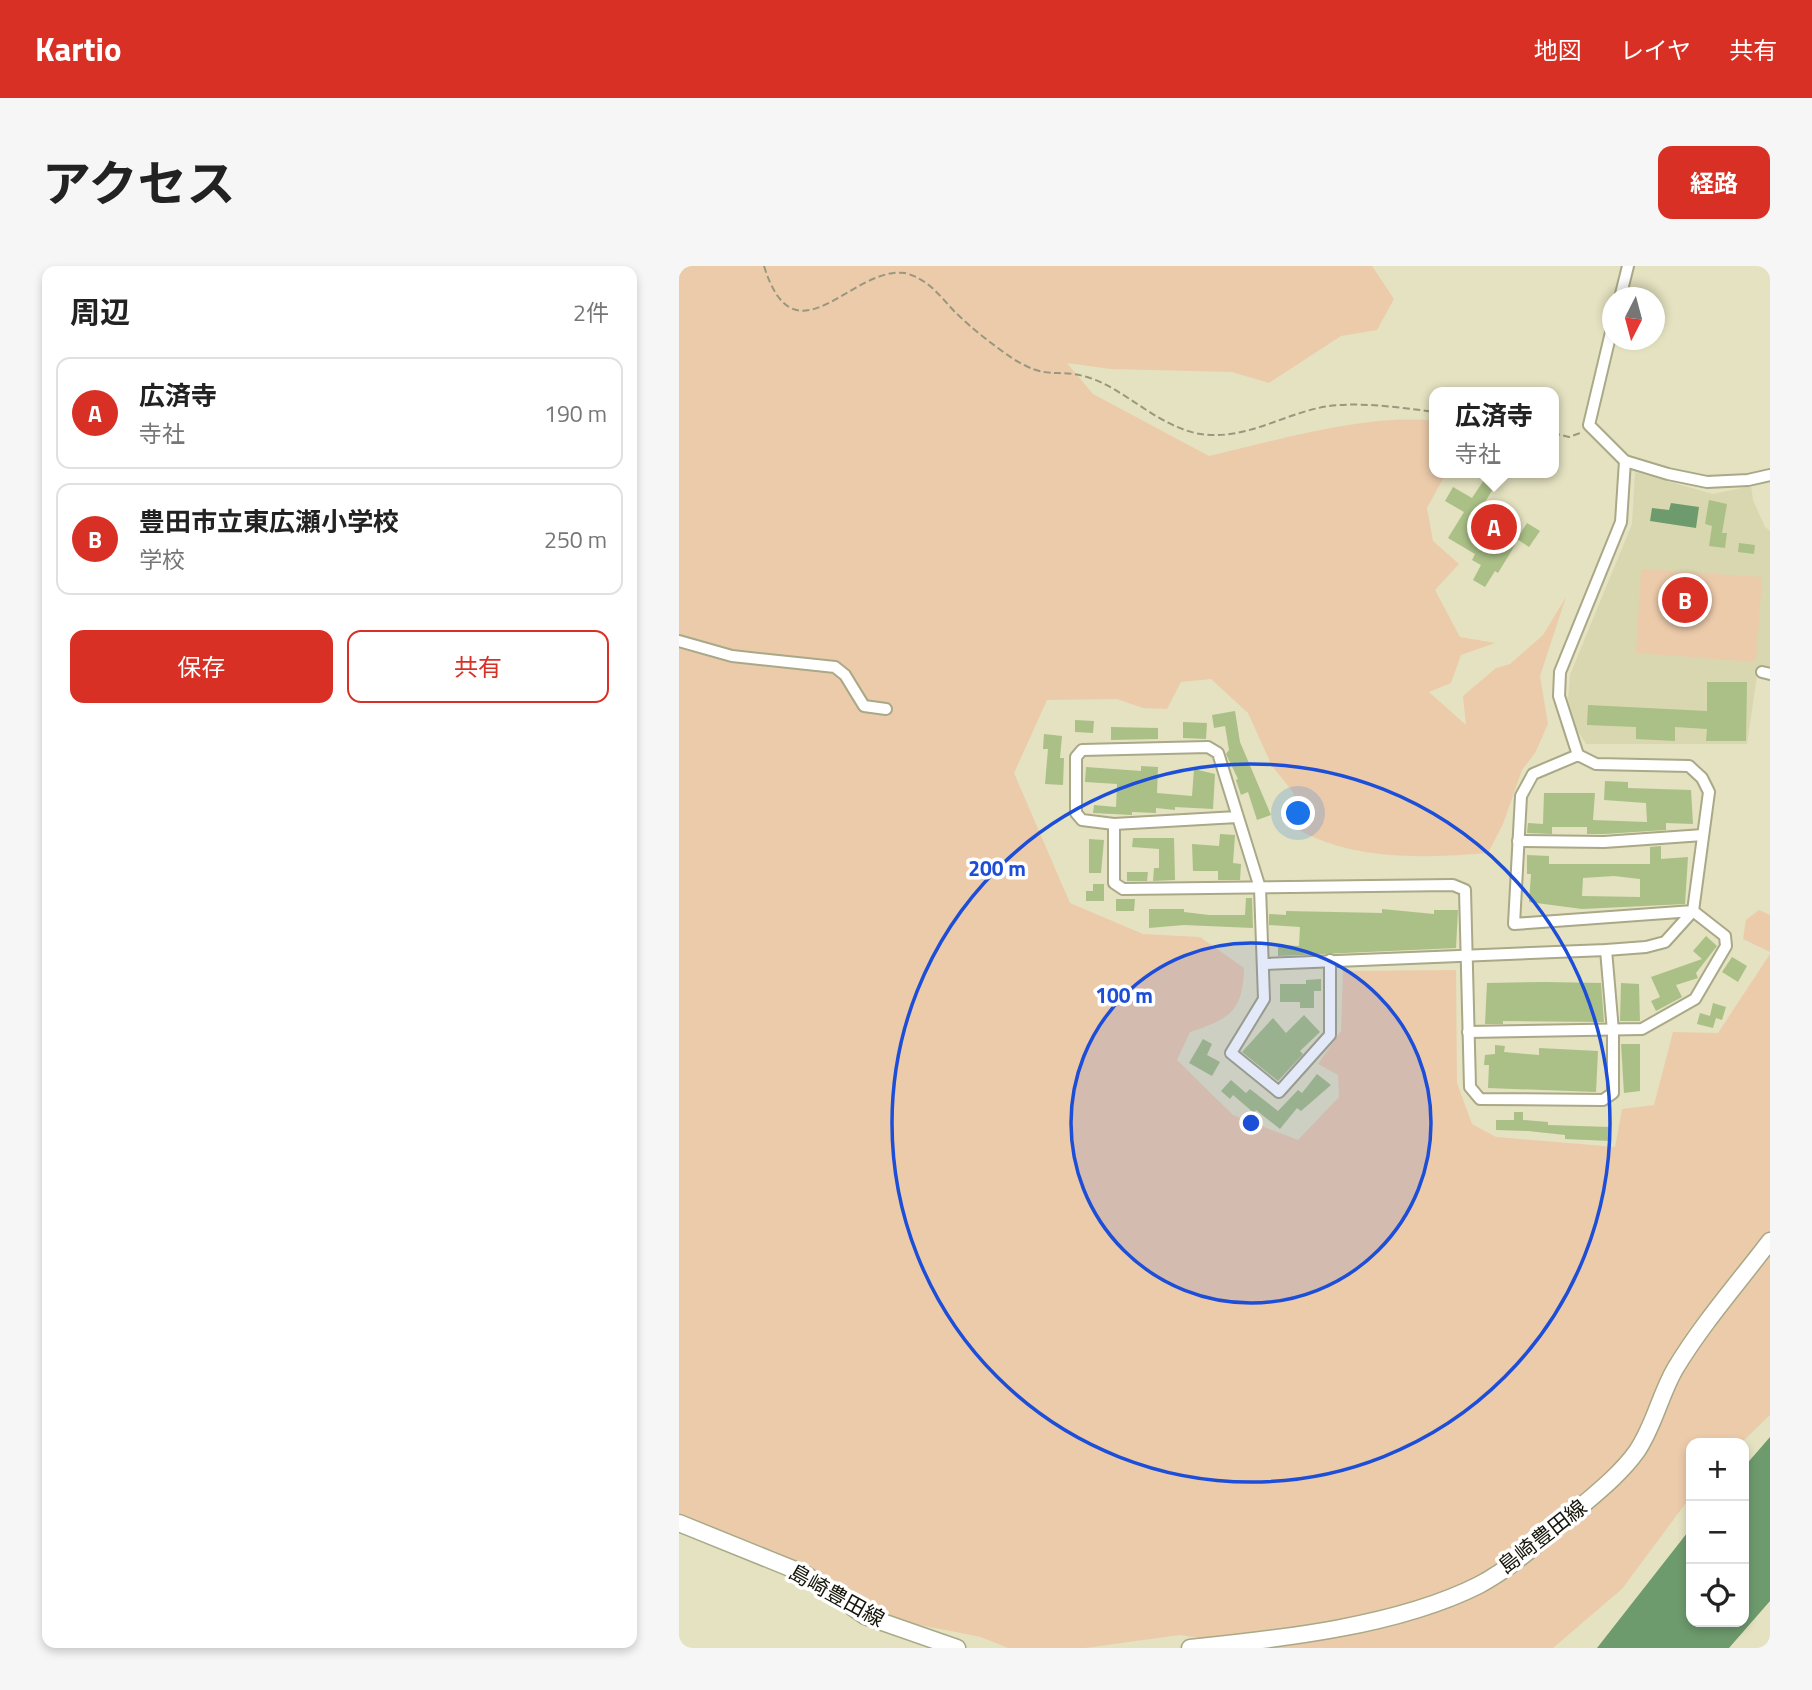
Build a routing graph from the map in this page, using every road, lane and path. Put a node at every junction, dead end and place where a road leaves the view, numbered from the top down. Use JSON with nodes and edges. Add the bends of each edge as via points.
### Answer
{"nodes":[{"id":1,"x":764,"y":266,"type":"edge"},
{"id":2,"x":1628,"y":266,"type":"edge"},
{"id":3,"x":1623,"y":287,"type":"edge"},
{"id":4,"x":1607,"y":350,"type":"edge"},
{"id":5,"x":1429,"y":412,"type":"edge"},
{"id":6,"x":1589,"y":425,"type":"junction"},
{"id":7,"x":1559,"y":434,"type":"edge"},
{"id":8,"x":1625,"y":461,"type":"junction"},
{"id":9,"x":1770,"y":475,"type":"edge"},
{"id":10,"x":679,"y":641,"type":"edge"},
{"id":11,"x":886,"y":709,"type":"dead end"},
{"id":12,"x":1578,"y":755,"type":"junction"},
{"id":13,"x":1237,"y":817,"type":"junction"},
{"id":14,"x":1114,"y":824,"type":"junction"},
{"id":15,"x":1703,"y":835,"type":"junction"},
{"id":16,"x":1518,"y":841,"type":"junction"},
{"id":17,"x":1260,"y":888,"type":"junction"},
{"id":18,"x":1693,"y":911,"type":"junction"},
{"id":19,"x":1607,"y":950,"type":"junction"},
{"id":20,"x":1466,"y":957,"type":"junction"},
{"id":21,"x":1331,"y":960,"type":"junction"},
{"id":22,"x":1263,"y":964,"type":"junction"},
{"id":23,"x":1613,"y":1031,"type":"junction"},
{"id":24,"x":1468,"y":1032,"type":"junction"},
{"id":25,"x":1770,"y":1241,"type":"edge"},
{"id":26,"x":679,"y":1523,"type":"edge"},
{"id":27,"x":957,"y":1648,"type":"edge"},
{"id":28,"x":1190,"y":1648,"type":"edge"}],
"edges":[{"from":1,"to":5,"type":"path","via":[[772,289],[796,309],[830,302],[861,279],[883,272],[913,275],[998,348],[1027,366],[1042,374],[1100,381],[1147,412],[1192,432],[1239,434],[1339,405]]},
{"from":2,"to":3,"type":"street"},
{"from":4,"to":6,"type":"street"},
{"from":6,"to":7,"type":"path","via":[[1575,437]]},
{"from":6,"to":8,"type":"street"},
{"from":8,"to":9,"type":"street","via":[[1707,482]]},
{"from":8,"to":12,"type":"street","via":[[1621,522],[1560,672],[1559,696]]},
{"from":10,"to":11,"type":"street","via":[[732,656],[835,667],[864,706]]},
{"from":12,"to":15,"type":"street","via":[[1596,764],[1689,766],[1709,792]]},
{"from":12,"to":16,"type":"street","via":[[1533,774],[1521,796]]},
{"from":13,"to":14,"type":"street"},
{"from":13,"to":14,"type":"street","via":[[1218,753],[1208,747],[1082,750],[1076,757],[1076,813],[1082,820]]},
{"from":13,"to":17,"type":"street"},
{"from":14,"to":17,"type":"street","via":[[1114,883],[1123,889]]},
{"from":15,"to":16,"type":"street","via":[[1604,842]]},
{"from":15,"to":18,"type":"street"},
{"from":16,"to":18,"type":"street","via":[[1514,923]]},
{"from":17,"to":20,"type":"street","via":[[1453,885],[1465,891]]},
{"from":17,"to":22,"type":"street"},
{"from":18,"to":19,"type":"street","via":[[1665,942]]},
{"from":18,"to":23,"type":"street","via":[[1725,936],[1726,946],[1695,999],[1641,1028]]},
{"from":19,"to":20,"type":"street"},
{"from":19,"to":23,"type":"street"},
{"from":20,"to":21,"type":"street"},
{"from":20,"to":24,"type":"street"},
{"from":21,"to":22,"type":"street"},
{"from":21,"to":22,"type":"street","via":[[1330,1035],[1279,1093],[1231,1053],[1264,999]]},
{"from":23,"to":24,"type":"street"},
{"from":23,"to":24,"type":"street","via":[[1613,1093],[1602,1100],[1480,1099],[1470,1087]]},
{"from":25,"to":28,"type":"main road","name":"島崎豊田線","via":[[1674,1371],[1636,1452],[1542,1540],[1482,1583],[1445,1601],[1347,1626]]},
{"from":26,"to":27,"type":"main road","name":"島崎豊田線","via":[[805,1574],[865,1616]]}]}
